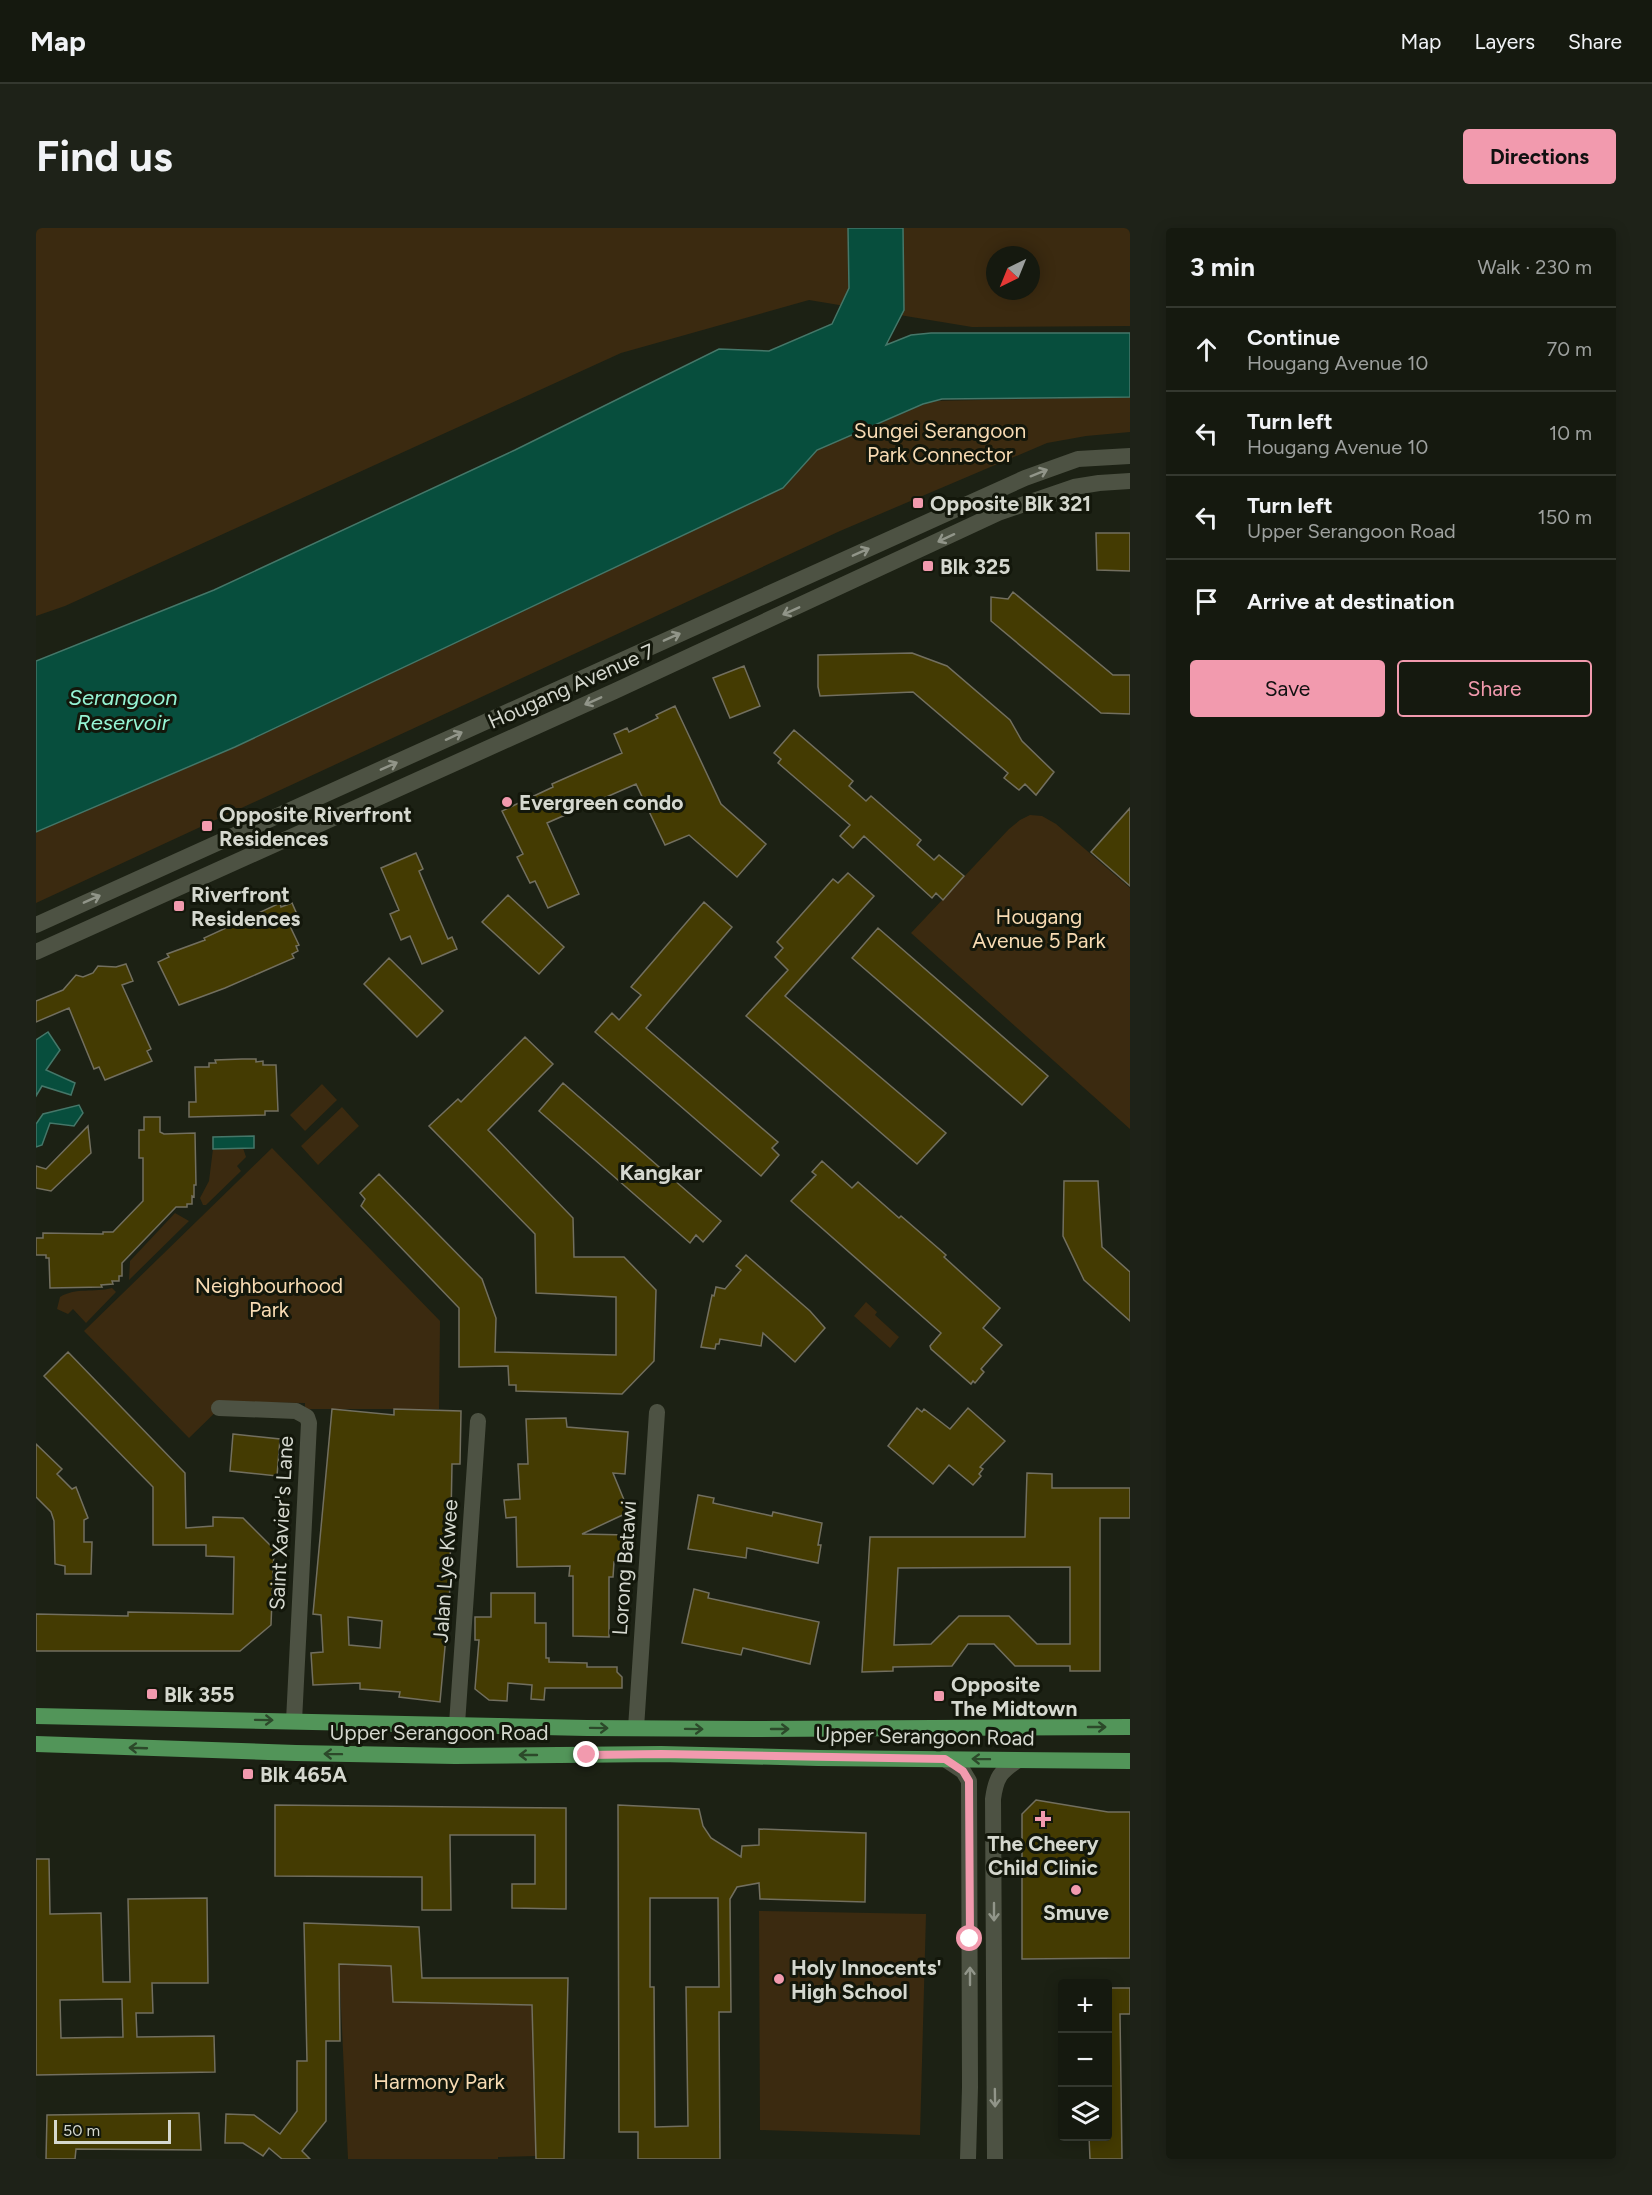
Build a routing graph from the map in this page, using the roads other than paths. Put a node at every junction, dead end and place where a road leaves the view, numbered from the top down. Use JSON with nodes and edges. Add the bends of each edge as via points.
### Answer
{"nodes":[{"id":1,"x":1130,"y":456,"type":"edge"},
{"id":2,"x":1130,"y":481,"type":"edge"},
{"id":3,"x":36,"y":925,"type":"edge"},
{"id":4,"x":36,"y":952,"type":"edge"},
{"id":5,"x":219,"y":1408,"type":"dead end"},
{"id":6,"x":657,"y":1412,"type":"dead end"},
{"id":7,"x":478,"y":1421,"type":"dead end"},
{"id":8,"x":36,"y":1716,"type":"edge"},
{"id":9,"x":294,"y":1721,"type":"junction"},
{"id":10,"x":457,"y":1724,"type":"junction"},
{"id":11,"x":1130,"y":1727,"type":"edge"},
{"id":12,"x":636,"y":1728,"type":"junction"},
{"id":13,"x":36,"y":1744,"type":"edge"},
{"id":14,"x":945,"y":1759,"type":"junction"},
{"id":15,"x":1018,"y":1760,"type":"junction"},
{"id":16,"x":1130,"y":1761,"type":"edge"},
{"id":17,"x":968,"y":2159,"type":"edge"},
{"id":18,"x":995,"y":2159,"type":"edge"}],
"edges":[{"from":3,"to":1,"type":"main road","name":"Hougang Avenue 7","one_way":true,"via":[[1025,478],[1078,459]]},
{"from":2,"to":4,"type":"main road","name":"Hougang Avenue 7","one_way":true,"via":[[1074,487],[998,513]]},
{"from":5,"to":9,"type":"main road","name":"Saint Xavier's Lane","via":[[296,1412],[307,1417],[309,1423]]},
{"from":6,"to":12,"type":"main road","name":"Lorong Batawi"},
{"from":7,"to":10,"type":"main road","name":"Jalan Lye Kwee"},
{"from":8,"to":9,"type":"main road","name":"Upper Serangoon Road","one_way":true},
{"from":9,"to":10,"type":"main road","name":"Upper Serangoon Road"},
{"from":10,"to":12,"type":"main road","name":"Upper Serangoon Road","one_way":true},
{"from":12,"to":11,"type":"main road","name":"Upper Serangoon Road","one_way":true},
{"from":14,"to":13,"type":"main road","name":"Upper Serangoon Road","one_way":true,"via":[[432,1755]]},
{"from":15,"to":14,"type":"main road","name":"Upper Serangoon Road","one_way":true},
{"from":17,"to":14,"type":"main road","one_way":true,"via":[[969,1781],[963,1771]]},
{"from":15,"to":16,"type":"main road","name":"Upper Serangoon Road"},
{"from":15,"to":18,"type":"main road","one_way":true,"via":[[996,1780],[993,1798]]}]}
